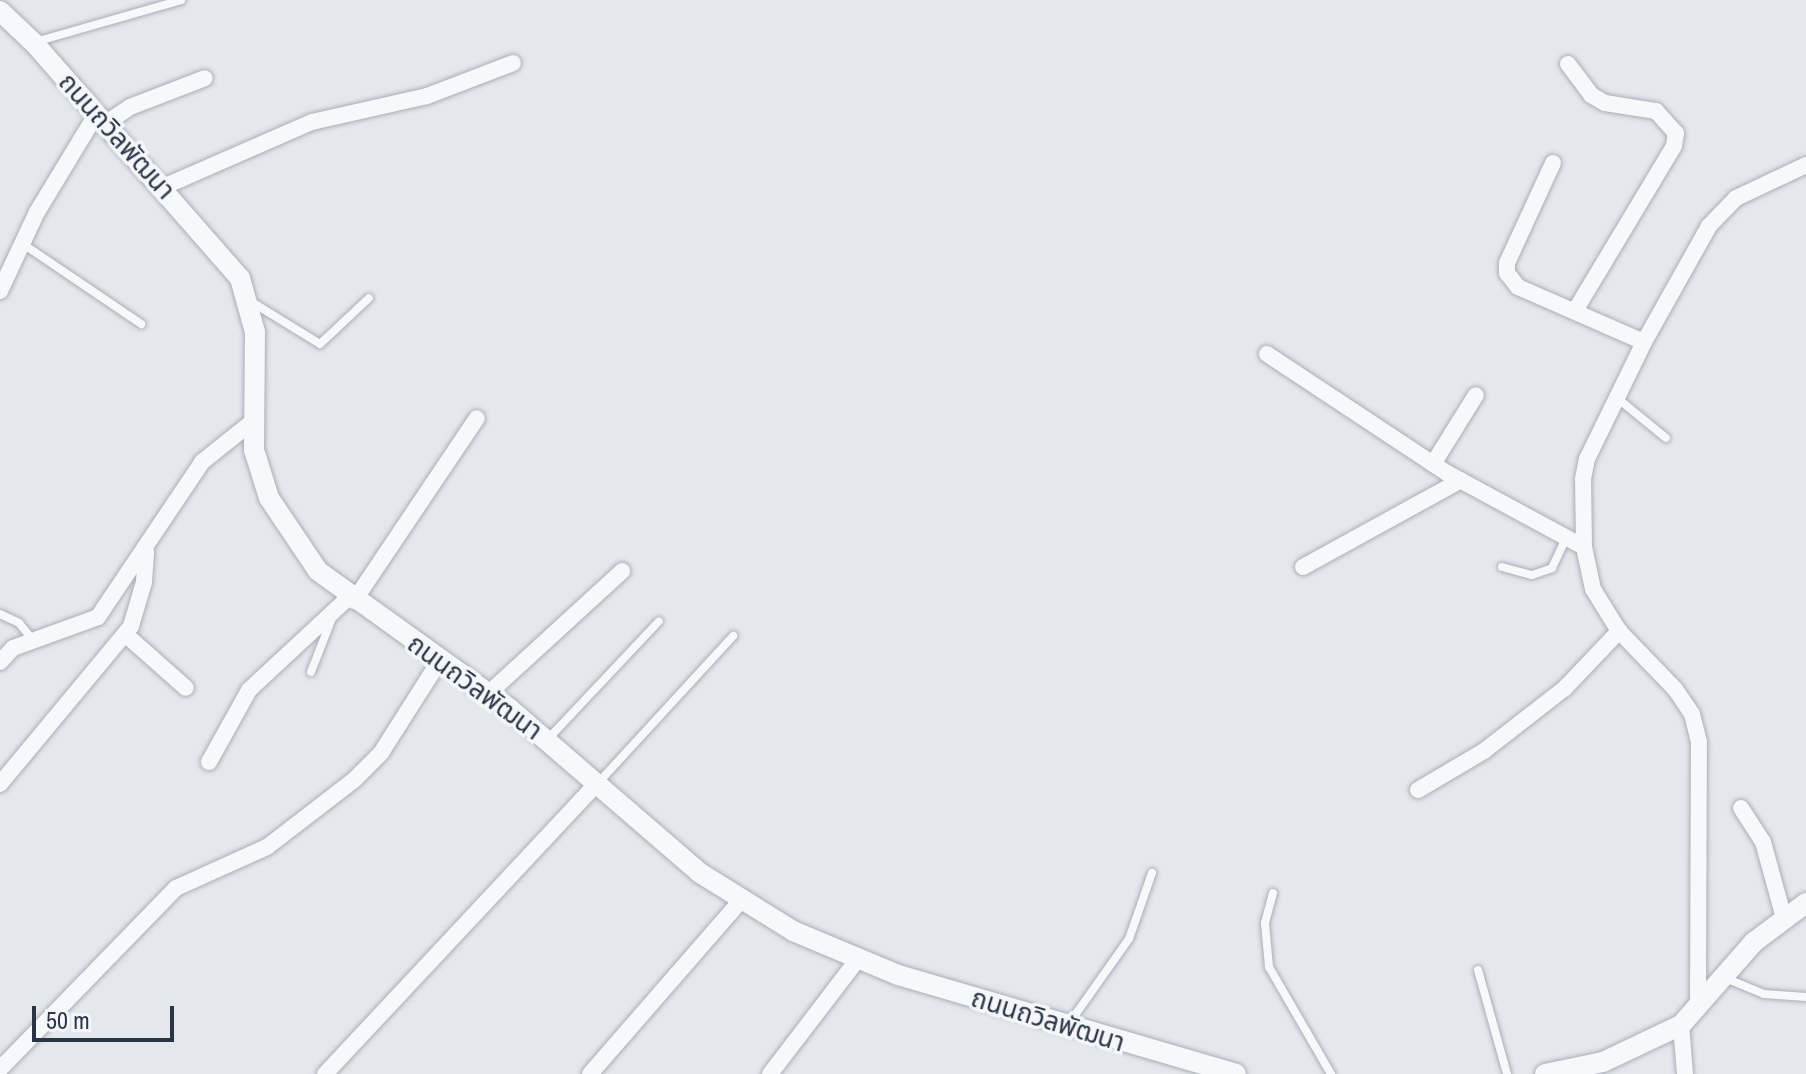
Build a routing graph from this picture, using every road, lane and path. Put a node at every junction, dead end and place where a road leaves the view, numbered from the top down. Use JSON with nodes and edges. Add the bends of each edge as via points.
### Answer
{"nodes":[{"id":1,"x":181,"y":0,"type":"edge"},
{"id":2,"x":2,"y":16,"type":"edge"},
{"id":3,"x":34,"y":43,"type":"junction"},
{"id":4,"x":513,"y":63,"type":"dead end"},
{"id":5,"x":1568,"y":64,"type":"dead end"},
{"id":6,"x":205,"y":78,"type":"dead end"},
{"id":7,"x":101,"y":118,"type":"junction"},
{"id":8,"x":1553,"y":163,"type":"dead end"},
{"id":9,"x":1806,"y":165,"type":"edge"},
{"id":10,"x":163,"y":187,"type":"junction"},
{"id":11,"x":22,"y":243,"type":"junction"},
{"id":12,"x":0,"y":291,"type":"edge"},
{"id":13,"x":369,"y":298,"type":"dead end"},
{"id":14,"x":249,"y":300,"type":"junction"},
{"id":15,"x":1576,"y":309,"type":"junction"},
{"id":16,"x":141,"y":324,"type":"dead end"},
{"id":17,"x":1644,"y":342,"type":"junction"},
{"id":18,"x":1267,"y":354,"type":"dead end"},
{"id":19,"x":1476,"y":395,"type":"dead end"},
{"id":20,"x":1617,"y":398,"type":"junction"},
{"id":21,"x":477,"y":418,"type":"dead end"},
{"id":22,"x":252,"y":422,"type":"junction"},
{"id":23,"x":1666,"y":438,"type":"dead end"},
{"id":24,"x":1433,"y":464,"type":"junction"},
{"id":25,"x":1461,"y":480,"type":"junction"},
{"id":26,"x":1566,"y":537,"type":"junction"},
{"id":27,"x":1584,"y":547,"type":"junction"},
{"id":28,"x":146,"y":549,"type":"junction"},
{"id":29,"x":1303,"y":567,"type":"dead end"},
{"id":30,"x":1502,"y":567,"type":"dead end"},
{"id":31,"x":622,"y":571,"type":"dead end"},
{"id":32,"x":351,"y":599,"type":"junction"},
{"id":33,"x":0,"y":614,"type":"edge"},
{"id":34,"x":334,"y":614,"type":"junction"},
{"id":35,"x":659,"y":621,"type":"dead end"},
{"id":36,"x":1619,"y":631,"type":"junction"},
{"id":37,"x":125,"y":634,"type":"junction"},
{"id":38,"x":733,"y":636,"type":"dead end"},
{"id":39,"x":34,"y":640,"type":"junction"},
{"id":40,"x":440,"y":660,"type":"junction"},
{"id":41,"x":0,"y":662,"type":"edge"},
{"id":42,"x":311,"y":672,"type":"dead end"},
{"id":43,"x":186,"y":688,"type":"dead end"},
{"id":44,"x":488,"y":694,"type":"junction"},
{"id":45,"x":547,"y":740,"type":"junction"},
{"id":46,"x":209,"y":762,"type":"dead end"},
{"id":47,"x":0,"y":784,"type":"edge"},
{"id":48,"x":595,"y":785,"type":"junction"},
{"id":49,"x":1418,"y":790,"type":"dead end"},
{"id":50,"x":1741,"y":808,"type":"dead end"},
{"id":51,"x":1152,"y":873,"type":"dead end"},
{"id":52,"x":1273,"y":893,"type":"dead end"},
{"id":53,"x":742,"y":899,"type":"junction"},
{"id":54,"x":1806,"y":903,"type":"edge"},
{"id":55,"x":1784,"y":918,"type":"junction"},
{"id":56,"x":858,"y":959,"type":"junction"},
{"id":57,"x":1478,"y":970,"type":"dead end"},
{"id":58,"x":1722,"y":977,"type":"junction"},
{"id":59,"x":1806,"y":997,"type":"edge"},
{"id":60,"x":1698,"y":1003,"type":"junction"},
{"id":61,"x":1681,"y":1025,"type":"junction"},
{"id":62,"x":1067,"y":1028,"type":"junction"},
{"id":63,"x":0,"y":1069,"type":"edge"},
{"id":64,"x":1226,"y":1073,"type":"edge"},
{"id":65,"x":325,"y":1074,"type":"edge"},
{"id":66,"x":590,"y":1074,"type":"edge"},
{"id":67,"x":770,"y":1074,"type":"edge"},
{"id":68,"x":1331,"y":1074,"type":"edge"},
{"id":69,"x":1507,"y":1074,"type":"edge"},
{"id":70,"x":1545,"y":1074,"type":"edge"},
{"id":71,"x":1685,"y":1074,"type":"edge"}],
"edges":[{"from":1,"to":3,"type":"lane"},
{"from":2,"to":3,"type":"street","name":"ถนนถวิลพัฒนา"},
{"from":3,"to":7,"type":"street","name":"ถนนถวิลพัฒนา"},
{"from":4,"to":10,"type":"street","via":[[427,96],[312,122]]},
{"from":5,"to":15,"type":"street","via":[[1591,95],[1605,103],[1656,111],[1676,133],[1674,146]]},
{"from":6,"to":7,"type":"street"},
{"from":7,"to":10,"type":"street","name":"ถนนถวิลพัฒนา"},
{"from":7,"to":11,"type":"street"},
{"from":8,"to":15,"type":"street","via":[[1507,273],[1518,287]]},
{"from":9,"to":17,"type":"street","via":[[1736,198],[1709,226]]},
{"from":10,"to":14,"type":"street","name":"ถนนถวิลพัฒนา","via":[[224,256]]},
{"from":11,"to":12,"type":"street"},
{"from":11,"to":16,"type":"lane"},
{"from":13,"to":14,"type":"lane","via":[[320,344]]},
{"from":14,"to":22,"type":"street","name":"ถนนถวิลพัฒนา","via":[[255,332]]},
{"from":15,"to":17,"type":"street"},
{"from":17,"to":20,"type":"street"},
{"from":18,"to":24,"type":"street"},
{"from":19,"to":24,"type":"street"},
{"from":20,"to":23,"type":"lane"},
{"from":20,"to":27,"type":"street","via":[[1587,459],[1581,499]]},
{"from":21,"to":32,"type":"street"},
{"from":22,"to":28,"type":"street","via":[[202,462]]},
{"from":22,"to":32,"type":"street","name":"ถนนถวิลพัฒนา","via":[[254,450],[269,498],[292,539]]},
{"from":24,"to":25,"type":"street"},
{"from":25,"to":26,"type":"street"},
{"from":25,"to":29,"type":"street"},
{"from":26,"to":27,"type":"street"},
{"from":26,"to":30,"type":"lane","via":[[1552,568],[1532,575]]},
{"from":27,"to":36,"type":"street","via":[[1593,589]]},
{"from":28,"to":37,"type":"street","via":[[139,606]]},
{"from":28,"to":39,"type":"street","via":[[98,617]]},
{"from":31,"to":44,"type":"street"},
{"from":32,"to":34,"type":"street"},
{"from":32,"to":40,"type":"street","name":"ถนนถวิลพัฒนา"},
{"from":33,"to":39,"type":"lane","via":[[19,623]]},
{"from":34,"to":42,"type":"lane"},
{"from":34,"to":46,"type":"street","via":[[249,690]]},
{"from":35,"to":45,"type":"lane"},
{"from":36,"to":49,"type":"street","via":[[1565,688],[1484,751]]},
{"from":36,"to":60,"type":"street","via":[[1675,689],[1692,714],[1699,742]]},
{"from":37,"to":43,"type":"street"},
{"from":37,"to":47,"type":"street"},
{"from":38,"to":48,"type":"lane"},
{"from":39,"to":41,"type":"street","via":[[13,648]]},
{"from":40,"to":44,"type":"street","name":"ถนนถวิลพัฒนา"},
{"from":40,"to":63,"type":"street","via":[[381,753],[354,780],[267,847],[176,888]]},
{"from":44,"to":45,"type":"street","name":"ถนนถวิลพัฒนา"},
{"from":45,"to":48,"type":"street","name":"ถนนถวิลพัฒนา"},
{"from":48,"to":53,"type":"street","name":"ถนนถวิลพัฒนา","via":[[689,865]]},
{"from":48,"to":65,"type":"street"},
{"from":50,"to":55,"type":"street","via":[[1763,842]]},
{"from":51,"to":62,"type":"lane","via":[[1129,939]]},
{"from":52,"to":68,"type":"lane","via":[[1265,923],[1269,967]]},
{"from":53,"to":56,"type":"street","name":"ถนนถวิลพัฒนา","via":[[793,931]]},
{"from":53,"to":66,"type":"street"},
{"from":54,"to":55,"type":"street"},
{"from":55,"to":58,"type":"street"},
{"from":56,"to":62,"type":"street","name":"ถนนถวิลพัฒนา"},
{"from":56,"to":67,"type":"street"},
{"from":57,"to":69,"type":"lane"},
{"from":58,"to":59,"type":"lane","via":[[1764,994]]},
{"from":58,"to":60,"type":"street"},
{"from":60,"to":61,"type":"street"},
{"from":61,"to":70,"type":"street","via":[[1603,1062]]},
{"from":61,"to":71,"type":"street"},
{"from":62,"to":64,"type":"street","name":"ถนนถวิลพัฒนา"}]}
